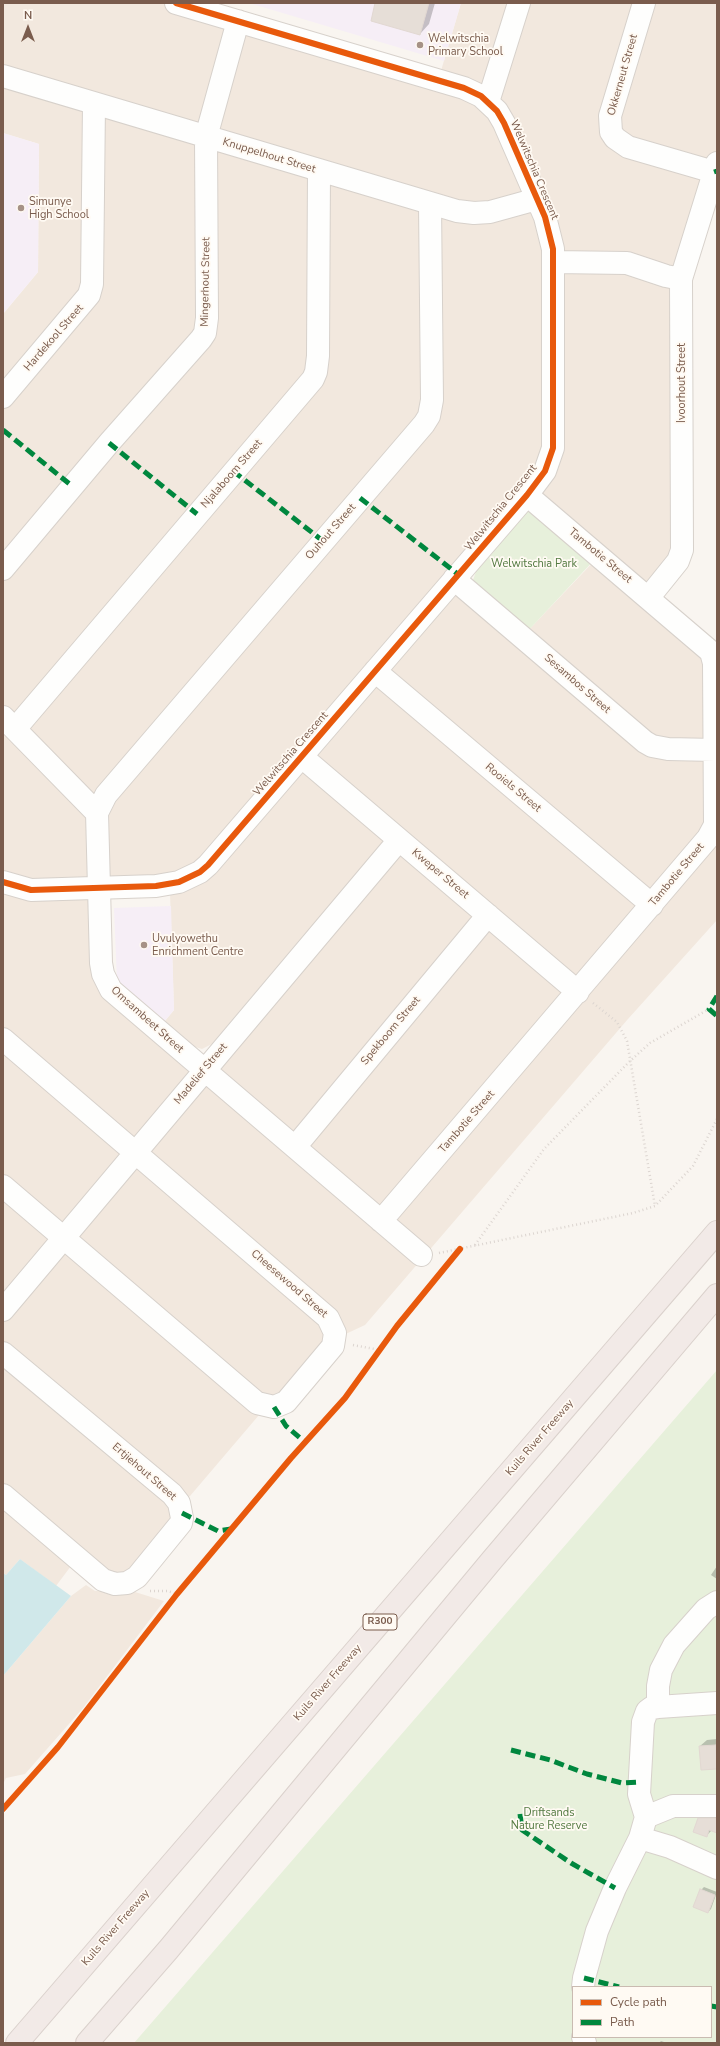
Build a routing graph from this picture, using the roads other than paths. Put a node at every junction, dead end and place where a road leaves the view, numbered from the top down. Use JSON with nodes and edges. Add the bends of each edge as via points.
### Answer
{"nodes":[{"id":1,"x":176,"y":3,"type":"edge"},
{"id":2,"x":519,"y":3,"type":"edge"},
{"id":3,"x":644,"y":3,"type":"edge"},
{"id":4,"x":238,"y":21,"type":"junction"},
{"id":5,"x":3,"y":76,"type":"edge"},
{"id":6,"x":488,"y":102,"type":"junction"},
{"id":7,"x":94,"y":104,"type":"junction"},
{"id":8,"x":206,"y":137,"type":"junction"},
{"id":9,"x":716,"y":167,"type":"edge"},
{"id":10,"x":319,"y":170,"type":"junction"},
{"id":11,"x":537,"y":199,"type":"junction"},
{"id":12,"x":430,"y":204,"type":"junction"},
{"id":13,"x":554,"y":262,"type":"junction"},
{"id":14,"x":681,"y":279,"type":"junction"},
{"id":15,"x":3,"y":397,"type":"edge"},
{"id":16,"x":528,"y":494,"type":"junction"},
{"id":17,"x":3,"y":569,"type":"edge"},
{"id":18,"x":454,"y":579,"type":"junction"},
{"id":19,"x":649,"y":597,"type":"junction"},
{"id":20,"x":375,"y":671,"type":"junction"},
{"id":21,"x":9,"y":723,"type":"edge"},
{"id":22,"x":715,"y":750,"type":"junction"},
{"id":23,"x":302,"y":757,"type":"junction"},
{"id":24,"x":97,"y":813,"type":"junction"},
{"id":25,"x":399,"y":840,"type":"junction"},
{"id":26,"x":3,"y":882,"type":"edge"},
{"id":27,"x":100,"y":888,"type":"junction"},
{"id":28,"x":652,"y":905,"type":"junction"},
{"id":29,"x":488,"y":915,"type":"junction"},
{"id":30,"x":578,"y":992,"type":"junction"},
{"id":31,"x":3,"y":1039,"type":"edge"},
{"id":32,"x":205,"y":1070,"type":"junction"},
{"id":33,"x":295,"y":1147,"type":"junction"},
{"id":34,"x":136,"y":1152,"type":"junction"},
{"id":35,"x":3,"y":1186,"type":"edge"},
{"id":36,"x":381,"y":1221,"type":"junction"},
{"id":37,"x":717,"y":1232,"type":"edge"},
{"id":38,"x":64,"y":1238,"type":"junction"},
{"id":39,"x":421,"y":1255,"type":"road end"},
{"id":40,"x":717,"y":1295,"type":"edge"},
{"id":41,"x":3,"y":1310,"type":"edge"},
{"id":42,"x":3,"y":1352,"type":"edge"},
{"id":43,"x":3,"y":1495,"type":"edge"},
{"id":44,"x":717,"y":1602,"type":"edge"},
{"id":45,"x":717,"y":1703,"type":"edge"},
{"id":46,"x":658,"y":1707,"type":"junction"},
{"id":47,"x":717,"y":1806,"type":"edge"},
{"id":48,"x":646,"y":1817,"type":"junction"},
{"id":49,"x":640,"y":1838,"type":"junction"},
{"id":50,"x":717,"y":1868,"type":"edge"},
{"id":51,"x":583,"y":1986,"type":"edge"},
{"id":52,"x":17,"y":2043,"type":"edge"},
{"id":53,"x":86,"y":2043,"type":"edge"}],
"edges":[{"from":1,"to":4,"type":"street","name":"Welwitschia Crescent"},
{"from":2,"to":6,"type":"street"},
{"from":3,"to":9,"type":"street","name":"Okkerneut Street","via":[[610,116],[611,132],[618,141],[628,147]]},
{"from":4,"to":6,"type":"street","name":"Welwitschia Crescent","via":[[464,88]]},
{"from":4,"to":8,"type":"street","name":"Mingerhout Street"},
{"from":5,"to":7,"type":"street","name":"Knuppelhout Street"},
{"from":6,"to":11,"type":"street","name":"Welwitschia Crescent","via":[[504,123]]},
{"from":7,"to":8,"type":"street","name":"Knuppelhout Street"},
{"from":7,"to":15,"type":"street","name":"Hardekool Street","via":[[92,284],[89,295]]},
{"from":8,"to":10,"type":"street","name":"Knuppelhout Street"},
{"from":8,"to":17,"type":"street","name":"Mingerhout Street","via":[[205,333]]},
{"from":9,"to":14,"type":"street","name":"Ivoorhout Street"},
{"from":10,"to":12,"type":"street","name":"Knuppelhout Street"},
{"from":10,"to":21,"type":"street","name":"Njalaboom Street","via":[[318,356],[313,379]]},
{"from":11,"to":12,"type":"street","name":"Knuppelhout Street","via":[[478,213]]},
{"from":11,"to":13,"type":"street","name":"Welwitschia Crescent","via":[[550,237]]},
{"from":12,"to":24,"type":"street","name":"Ouhout Street","via":[[432,400],[426,420],[106,795]]},
{"from":13,"to":14,"type":"street","via":[[621,262]]},
{"from":13,"to":16,"type":"street","name":"Welwitschia Crescent","via":[[554,440],[545,471]]},
{"from":14,"to":19,"type":"street","name":"Ivoorhout Street","via":[[682,550],[678,561]]},
{"from":16,"to":18,"type":"street","name":"Welwitschia Crescent"},
{"from":16,"to":19,"type":"street","name":"Tambotie Street"},
{"from":18,"to":20,"type":"street","name":"Welwitschia Crescent"},
{"from":18,"to":22,"type":"street","name":"Sesambos Street","via":[[644,742],[668,749]]},
{"from":19,"to":22,"type":"street","name":"Tambotie Street","via":[[712,652]]},
{"from":20,"to":23,"type":"street","name":"Welwitschia Crescent"},
{"from":20,"to":28,"type":"street","name":"Rooiels Street"},
{"from":21,"to":24,"type":"street"},
{"from":22,"to":28,"type":"street","name":"Tambotie Street","via":[[716,817],[713,831]]},
{"from":23,"to":25,"type":"street","name":"Kweper Street"},
{"from":23,"to":27,"type":"street","name":"Welwitschia Crescent","via":[[200,872],[167,885]]},
{"from":24,"to":27,"type":"street","name":"Omsambeet Street"},
{"from":25,"to":29,"type":"street","name":"Kweper Street"},
{"from":25,"to":32,"type":"street","name":"Madelief Street"},
{"from":26,"to":27,"type":"street","name":"Welwitschia Crescent","via":[[31,890]]},
{"from":27,"to":32,"type":"street","name":"Omsambeet Street","via":[[102,963],[106,982],[111,990]]},
{"from":28,"to":30,"type":"street","name":"Tambotie Street"},
{"from":29,"to":30,"type":"street","name":"Kweper Street"},
{"from":29,"to":33,"type":"street","name":"Spekboom Street"},
{"from":30,"to":36,"type":"street","name":"Tambotie Street"},
{"from":31,"to":34,"type":"street","name":"Cheesewood Street"},
{"from":32,"to":33,"type":"street","name":"Omsambeet Street"},
{"from":32,"to":34,"type":"street","name":"Madelief Street"},
{"from":33,"to":36,"type":"street","name":"Omsambeet Street"},
{"from":34,"to":38,"type":"street","name":"Madelief Street"},
{"from":34,"to":38,"type":"street","name":"Cheesewood Street","via":[[328,1318],[334,1328],[335,1341],[330,1351],[292,1397],[279,1406],[263,1406],[251,1400]]},
{"from":35,"to":38,"type":"street"},
{"from":36,"to":39,"type":"street","name":"Omsambeet Street"},
{"from":37,"to":52,"type":"highway","name":"Kuils River Freeway","number":"R300"},
{"from":38,"to":41,"type":"street","name":"Madelief Street"},
{"from":40,"to":53,"type":"highway","via":[[492,1560],[168,1950]]},
{"from":42,"to":43,"type":"street","name":"Ertjiehout Street","via":[[172,1494],[179,1503],[182,1518],[181,1523],[137,1577],[127,1583],[115,1584],[103,1580]]},
{"from":44,"to":46,"type":"street","via":[[706,1608],[693,1622],[666,1658],[658,1686]]},
{"from":45,"to":46,"type":"street"},
{"from":46,"to":48,"type":"street","via":[[647,1711],[643,1722],[639,1794]]},
{"from":47,"to":48,"type":"street","via":[[673,1806]]},
{"from":48,"to":49,"type":"street"},
{"from":49,"to":50,"type":"street","via":[[670,1847]]},
{"from":49,"to":51,"type":"street","via":[[597,1931]]}]}
